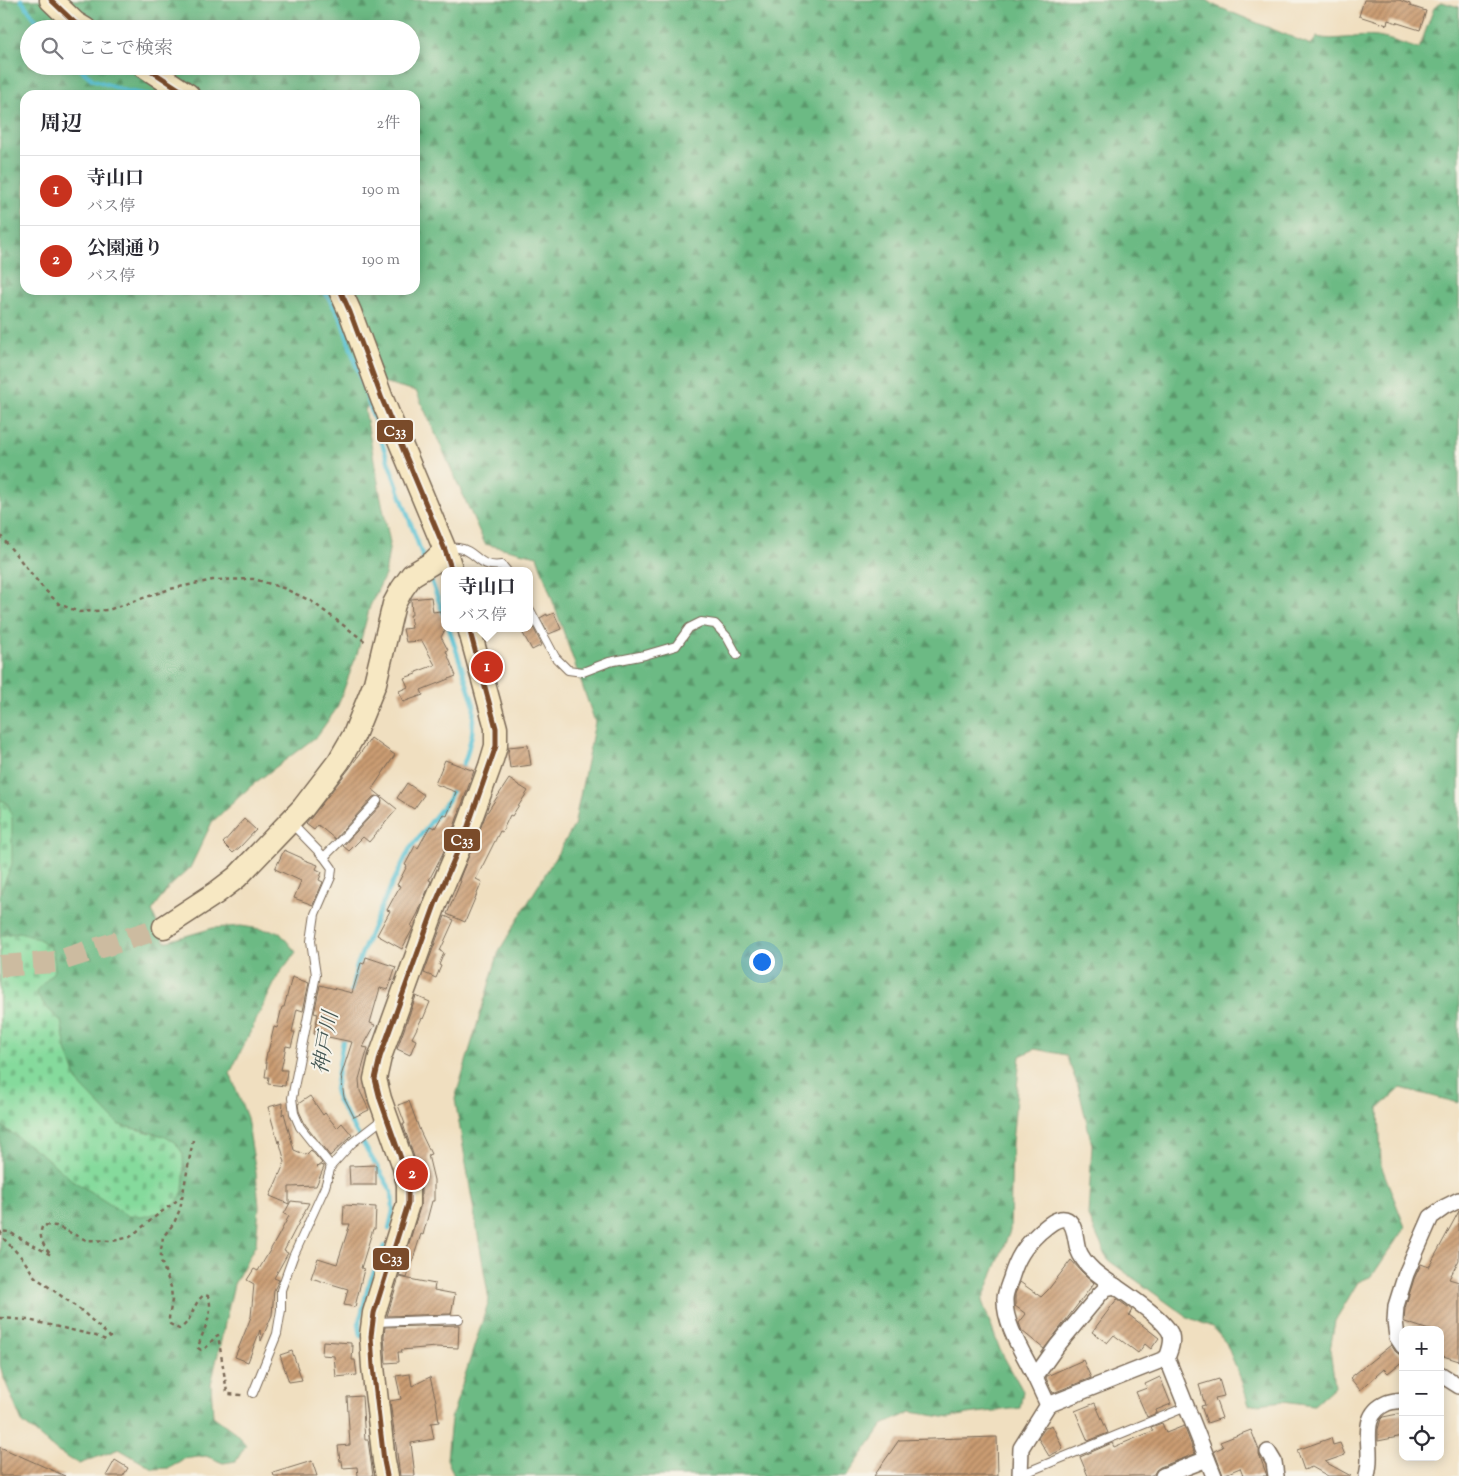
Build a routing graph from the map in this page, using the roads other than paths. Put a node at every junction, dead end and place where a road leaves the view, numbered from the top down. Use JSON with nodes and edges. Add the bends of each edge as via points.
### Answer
{"nodes":[{"id":1,"x":50,"y":0,"type":"edge"},
{"id":2,"x":72,"y":20,"type":"edge"},
{"id":3,"x":158,"y":75,"type":"edge"},
{"id":4,"x":180,"y":90,"type":"edge"},
{"id":5,"x":342,"y":295,"type":"edge"},
{"id":6,"x":448,"y":561,"type":"edge"},
{"id":7,"x":492,"y":567,"type":"edge"},
{"id":8,"x":492,"y":567,"type":"edge"},
{"id":9,"x":504,"y":567,"type":"edge"},
{"id":10,"x":533,"y":615,"type":"edge"},
{"id":11,"x":470,"y":632,"type":"edge"},
{"id":12,"x":737,"y":655,"type":"dead end"},
{"id":13,"x":378,"y":801,"type":"dead end"},
{"id":14,"x":290,"y":822,"type":"junction"},
{"id":15,"x":324,"y":857,"type":"junction"},
{"id":16,"x":164,"y":927,"type":"tunnel mouth"},
{"id":17,"x":386,"y":1117,"type":"junction"},
{"id":18,"x":331,"y":1166,"type":"junction"},
{"id":19,"x":1459,"y":1200,"type":"edge"},
{"id":20,"x":1115,"y":1286,"type":"junction"},
{"id":21,"x":459,"y":1320,"type":"dead end"},
{"id":22,"x":373,"y":1322,"type":"junction"},
{"id":23,"x":1399,"y":1340,"type":"edge"},
{"id":24,"x":1167,"y":1358,"type":"junction"},
{"id":25,"x":1035,"y":1377,"type":"junction"},
{"id":26,"x":253,"y":1393,"type":"road end"},
{"id":27,"x":1399,"y":1401,"type":"edge"},
{"id":28,"x":1048,"y":1405,"type":"junction"},
{"id":29,"x":1186,"y":1407,"type":"junction"},
{"id":30,"x":1268,"y":1452,"type":"dead end"},
{"id":31,"x":1207,"y":1459,"type":"junction"},
{"id":32,"x":1020,"y":1475,"type":"edge"},
{"id":33,"x":387,"y":1476,"type":"edge"},
{"id":34,"x":1162,"y":1476,"type":"edge"},
{"id":35,"x":1214,"y":1476,"type":"edge"},
{"id":36,"x":1276,"y":1476,"type":"edge"},
{"id":37,"x":1367,"y":1476,"type":"edge"}],
"edges":[{"from":1,"to":2,"type":"street"},
{"from":3,"to":4,"type":"street"},
{"from":5,"to":6,"type":"street"},
{"from":6,"to":7,"type":"lane","via":[[457,547]]},
{"from":6,"to":14,"type":"street","via":[[432,563],[412,575],[402,589],[394,604],[375,683],[354,735],[339,761]]},
{"from":8,"to":9,"type":"lane"},
{"from":10,"to":12,"type":"lane","via":[[556,657],[568,670],[583,672],[609,662],[676,646],[689,628],[701,622],[715,624]]},
{"from":11,"to":17,"type":"street","via":[[496,728],[496,746],[380,1057],[375,1079]]},
{"from":13,"to":15,"type":"lane"},
{"from":14,"to":15,"type":"lane"},
{"from":14,"to":16,"type":"street","via":[[237,877]]},
{"from":15,"to":18,"type":"lane","via":[[332,873],[315,914],[311,941],[316,976],[292,1098],[300,1127]]},
{"from":17,"to":18,"type":"lane","via":[[352,1143]]},
{"from":17,"to":22,"type":"street","via":[[403,1164],[408,1204]]},
{"from":18,"to":26,"type":"lane","via":[[281,1290],[277,1334]]},
{"from":19,"to":23,"type":"street","via":[[1445,1206],[1431,1218],[1406,1274],[1396,1306]]},
{"from":20,"to":24,"type":"street","via":[[1168,1328],[1172,1343]]},
{"from":20,"to":25,"type":"street","via":[[1100,1294]]},
{"from":20,"to":25,"type":"street","via":[[1087,1264],[1078,1250],[1072,1227],[1064,1219],[1045,1228],[1026,1245],[1013,1271],[1005,1299],[1011,1330]]},
{"from":21,"to":22,"type":"lane"},
{"from":22,"to":33,"type":"street","via":[[373,1367]]},
{"from":24,"to":28,"type":"street"},
{"from":24,"to":29,"type":"street"},
{"from":25,"to":28,"type":"street"},
{"from":27,"to":37,"type":"street","via":[[1374,1412],[1369,1422]]},
{"from":28,"to":32,"type":"street","via":[[1021,1448]]},
{"from":29,"to":31,"type":"street"},
{"from":29,"to":32,"type":"lane"},
{"from":30,"to":36,"type":"street","via":[[1274,1462]]},
{"from":31,"to":34,"type":"street"},
{"from":31,"to":35,"type":"street"}]}
